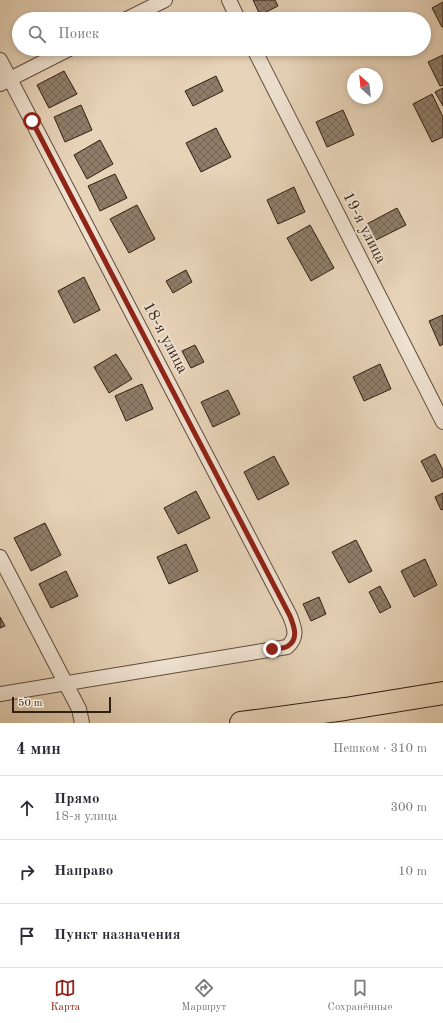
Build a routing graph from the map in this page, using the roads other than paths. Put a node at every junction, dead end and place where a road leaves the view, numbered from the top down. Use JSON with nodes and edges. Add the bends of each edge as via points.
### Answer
{"nodes":[{"id":1,"x":165,"y":0,"type":"edge"},
{"id":2,"x":229,"y":0,"type":"edge"},
{"id":3,"x":141,"y":12,"type":"edge"},
{"id":4,"x":235,"y":12,"type":"edge"},
{"id":5,"x":54,"y":56,"type":"edge"},
{"id":6,"x":258,"y":56,"type":"edge"},
{"id":7,"x":0,"y":60,"type":"edge"},
{"id":8,"x":5,"y":81,"type":"edge"},
{"id":9,"x":443,"y":422,"type":"edge"},
{"id":10,"x":0,"y":557,"type":"edge"},
{"id":11,"x":65,"y":683,"type":"junction"},
{"id":12,"x":443,"y":693,"type":"edge"},
{"id":13,"x":0,"y":694,"type":"edge"},
{"id":14,"x":82,"y":723,"type":"edge"},
{"id":15,"x":241,"y":723,"type":"edge"}],
"edges":[{"from":1,"to":3,"type":"street"},
{"from":2,"to":4,"type":"street"},
{"from":5,"to":8,"type":"street"},
{"from":6,"to":9,"type":"street","name":"19-я улица"},
{"from":7,"to":8,"type":"street","name":"18-я улица"},
{"from":8,"to":11,"type":"street","name":"18-я улица","via":[[290,616],[295,634],[287,647]]},
{"from":10,"to":11,"type":"street"},
{"from":11,"to":13,"type":"street"},
{"from":11,"to":14,"type":"street","via":[[79,709]]},
{"from":12,"to":15,"type":"main road","via":[[345,710]]}]}
